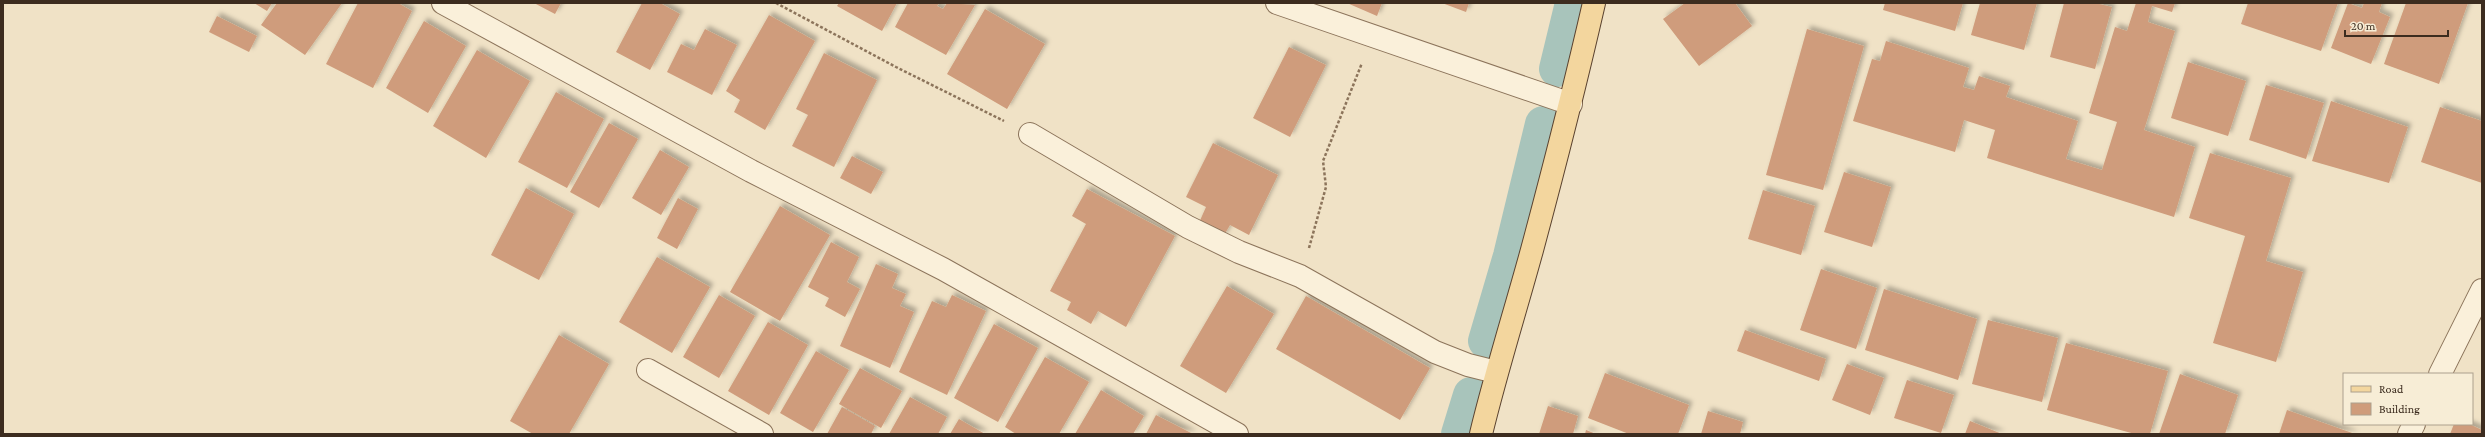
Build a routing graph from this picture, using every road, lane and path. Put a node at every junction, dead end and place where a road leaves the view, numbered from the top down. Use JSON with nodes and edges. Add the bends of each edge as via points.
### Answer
{"nodes":[{"id":1,"x":443,"y":3,"type":"edge"},
{"id":2,"x":776,"y":3,"type":"edge"},
{"id":3,"x":1276,"y":3,"type":"edge"},
{"id":4,"x":1594,"y":3,"type":"edge"},
{"id":5,"x":1373,"y":37,"type":"junction"},
{"id":6,"x":1571,"y":104,"type":"junction"},
{"id":7,"x":1030,"y":134,"type":"joint"},
{"id":8,"x":1300,"y":276,"type":"junction"},
{"id":9,"x":2482,"y":290,"type":"edge"},
{"id":10,"x":648,"y":370,"type":"dead end"},
{"id":11,"x":1496,"y":372,"type":"junction"},
{"id":12,"x":2440,"y":373,"type":"edge"},
{"id":13,"x":2414,"y":425,"type":"edge"},
{"id":14,"x":762,"y":434,"type":"edge"},
{"id":15,"x":1237,"y":434,"type":"edge"},
{"id":16,"x":1481,"y":434,"type":"edge"},
{"id":17,"x":2409,"y":434,"type":"edge"}],
"edges":[{"from":1,"to":15,"type":"street","via":[[751,171],[943,269]]},
{"from":2,"to":7,"type":"path"},
{"from":3,"to":5,"type":"street"},
{"from":4,"to":6,"type":"main road"},
{"from":5,"to":6,"type":"street"},
{"from":5,"to":8,"type":"path","via":[[1323,161],[1326,187]]},
{"from":6,"to":11,"type":"main road"},
{"from":7,"to":8,"type":"street","via":[[1188,227],[1239,252]]},
{"from":8,"to":11,"type":"street","via":[[1435,352],[1468,365]]},
{"from":9,"to":12,"type":"street"},
{"from":10,"to":14,"type":"street"},
{"from":11,"to":16,"type":"main road"},
{"from":13,"to":17,"type":"street"}]}
